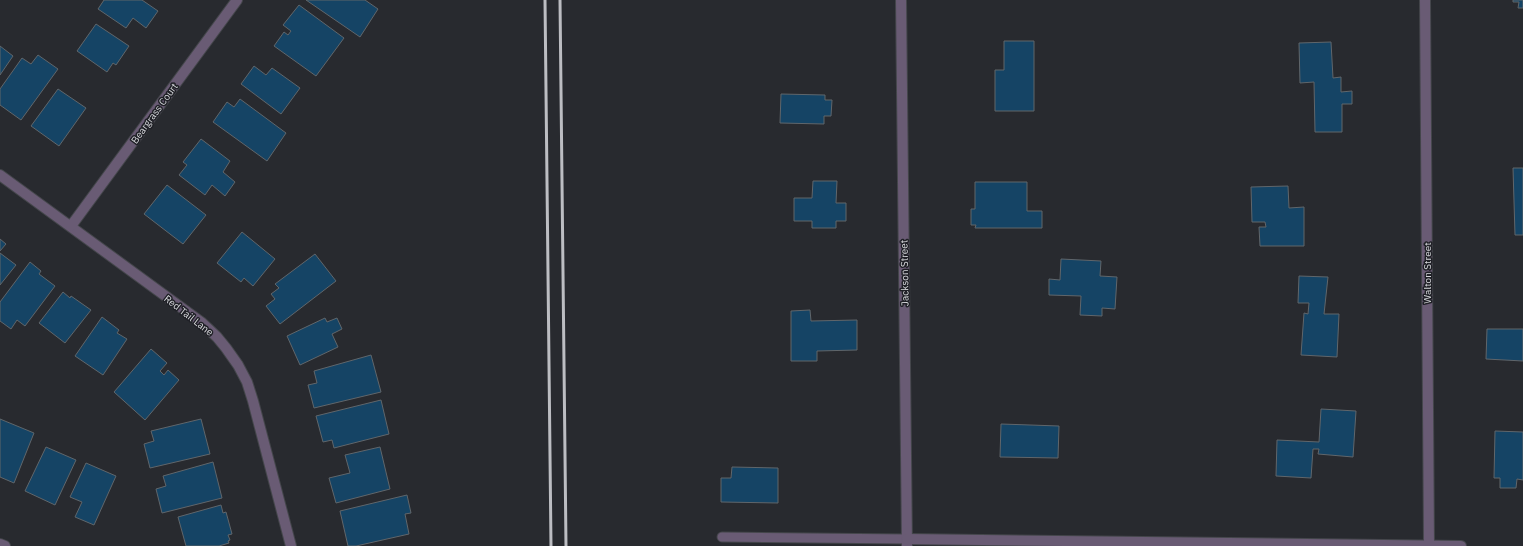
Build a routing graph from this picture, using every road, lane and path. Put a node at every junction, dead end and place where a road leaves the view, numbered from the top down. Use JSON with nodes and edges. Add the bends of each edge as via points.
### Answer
{"nodes":[{"id":1,"x":237,"y":0,"type":"edge"},
{"id":2,"x":901,"y":0,"type":"edge"},
{"id":3,"x":1425,"y":0,"type":"edge"},
{"id":4,"x":0,"y":174,"type":"edge"},
{"id":5,"x":71,"y":226,"type":"junction"},
{"id":6,"x":722,"y":537,"type":"dead end"},
{"id":7,"x":907,"y":542,"type":"edge"},
{"id":8,"x":0,"y":544,"type":"edge"},
{"id":9,"x":5,"y":546,"type":"edge"},
{"id":10,"x":291,"y":546,"type":"edge"},
{"id":11,"x":1428,"y":546,"type":"edge"},
{"id":12,"x":1461,"y":546,"type":"edge"}],
"edges":[{"from":1,"to":5,"type":"street","name":"Beargrass Court"},
{"from":2,"to":7,"type":"street","name":"Jackson Street"},
{"from":3,"to":11,"type":"street","name":"Walton Street"},
{"from":4,"to":5,"type":"street","name":"Red Tail Lane"},
{"from":5,"to":10,"type":"street","name":"Red Tail Lane","via":[[201,322],[234,359],[253,401]]},
{"from":6,"to":7,"type":"lane"},
{"from":7,"to":11,"type":"street"},
{"from":8,"to":9,"type":"street"},
{"from":11,"to":12,"type":"street"}]}
